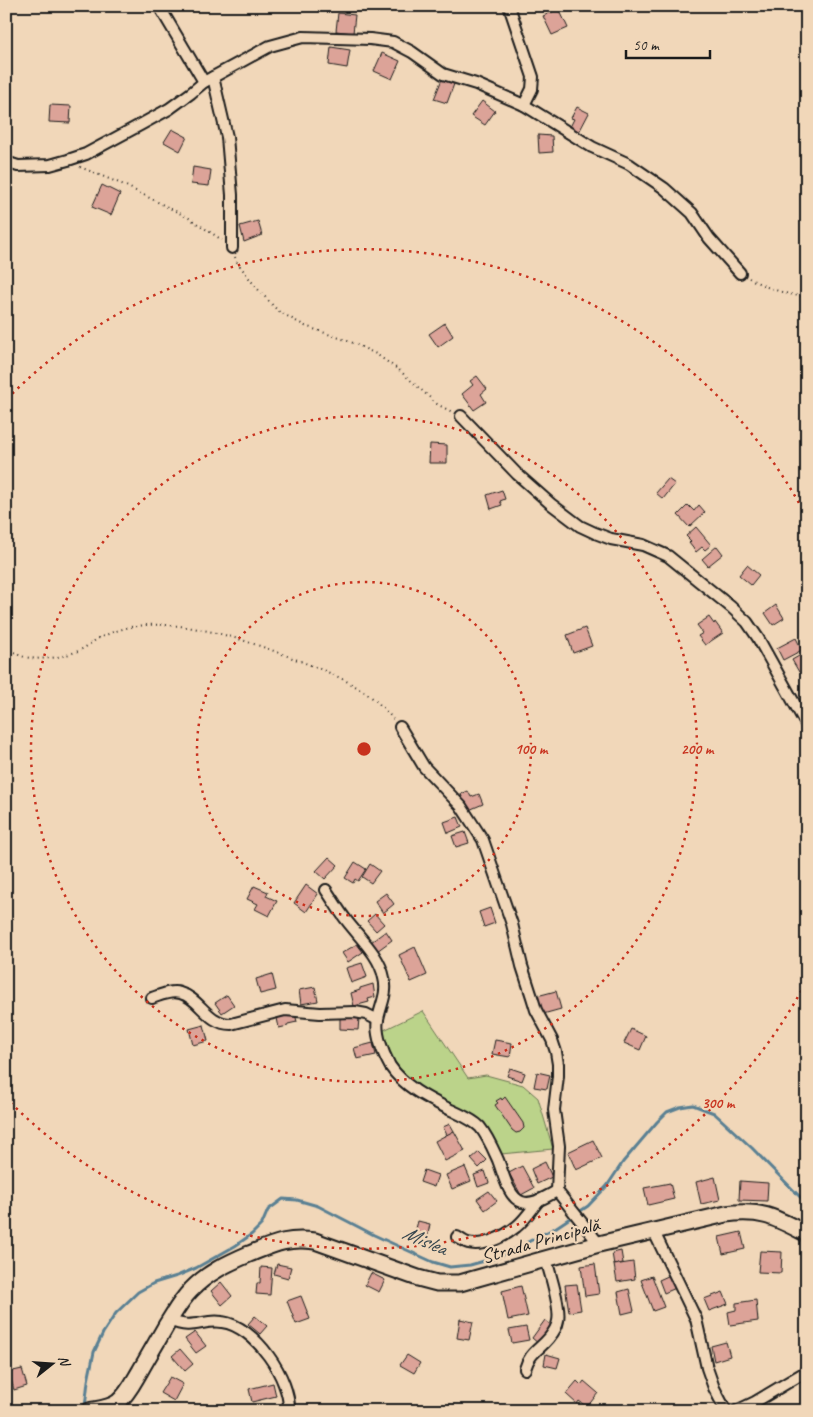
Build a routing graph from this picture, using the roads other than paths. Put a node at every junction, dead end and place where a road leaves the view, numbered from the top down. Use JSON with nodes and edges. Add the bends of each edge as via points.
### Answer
{"nodes":[{"id":1,"x":160,"y":6,"type":"edge"},
{"id":2,"x":509,"y":6,"type":"edge"},
{"id":3,"x":208,"y":79,"type":"junction"},
{"id":4,"x":524,"y":105,"type":"junction"},
{"id":5,"x":6,"y":162,"type":"edge"},
{"id":6,"x":232,"y":248,"type":"road end"},
{"id":7,"x":740,"y":273,"type":"road end"},
{"id":8,"x":461,"y":416,"type":"road end"},
{"id":9,"x":807,"y":726,"type":"edge"},
{"id":10,"x":400,"y":728,"type":"road end"},
{"id":11,"x":326,"y":890,"type":"dead end"},
{"id":12,"x":152,"y":998,"type":"dead end"},
{"id":13,"x":378,"y":1020,"type":"junction"},
{"id":14,"x":560,"y":1194,"type":"junction"},
{"id":15,"x":539,"y":1200,"type":"junction"},
{"id":16,"x":653,"y":1230,"type":"junction"},
{"id":17,"x":807,"y":1234,"type":"edge"},
{"id":18,"x":457,"y":1237,"type":"dead end"},
{"id":19,"x":599,"y":1244,"type":"junction"},
{"id":20,"x":546,"y":1259,"type":"junction"},
{"id":21,"x":170,"y":1320,"type":"junction"},
{"id":22,"x":525,"y":1369,"type":"dead end"},
{"id":23,"x":807,"y":1371,"type":"edge"},
{"id":24,"x":106,"y":1408,"type":"edge"},
{"id":25,"x":289,"y":1411,"type":"edge"},
{"id":26,"x":726,"y":1411,"type":"edge"},
{"id":27,"x":736,"y":1411,"type":"edge"}],
"edges":[{"from":1,"to":3,"type":"street"},
{"from":2,"to":4,"type":"street","via":[[533,76],[532,88]]},
{"from":3,"to":4,"type":"street","via":[[270,46],[302,37],[370,39],[393,42],[443,74]]},
{"from":3,"to":5,"type":"street","via":[[169,109],[86,154],[50,165],[18,166]]},
{"from":3,"to":6,"type":"street","via":[[227,137]]},
{"from":4,"to":7,"type":"street","via":[[592,147],[629,164],[664,188],[692,213]]},
{"from":8,"to":9,"type":"street","via":[[518,474],[580,526],[668,556],[732,607],[758,638]]},
{"from":10,"to":14,"type":"street","via":[[424,767],[461,806],[483,840],[512,924],[536,1010],[552,1040],[558,1064],[554,1110]]},
{"from":11,"to":13,"type":"street","via":[[362,938],[384,976],[385,997]]},
{"from":12,"to":13,"type":"street","via":[[180,992],[225,1024],[285,1010],[355,1012]]},
{"from":13,"to":15,"type":"street","via":[[381,1044],[390,1065],[403,1082],[469,1118],[492,1148],[505,1181],[517,1200],[527,1203]]},
{"from":14,"to":15,"type":"street"},
{"from":14,"to":19,"type":"street"},
{"from":15,"to":18,"type":"street","via":[[516,1228],[502,1236],[477,1244]]},
{"from":16,"to":17,"type":"main road","name":"Strada Principală","via":[[748,1212],[769,1216]]},
{"from":16,"to":19,"type":"main road","name":"Strada Principală"},
{"from":16,"to":26,"type":"street","via":[[696,1319],[707,1368]]},
{"from":19,"to":20,"type":"main road","name":"Strada Principală"},
{"from":20,"to":21,"type":"main road","name":"Strada Principală","via":[[474,1280],[447,1284],[418,1278],[315,1241],[287,1241],[237,1259],[201,1280],[190,1290]]},
{"from":20,"to":22,"type":"street","via":[[559,1320],[553,1333],[531,1355]]},
{"from":21,"to":24,"type":"main road","name":"Strada Principală","via":[[128,1391]]},
{"from":21,"to":25,"type":"street","via":[[186,1326],[224,1322],[242,1330],[270,1357],[286,1386]]},
{"from":23,"to":27,"type":"street"}]}
